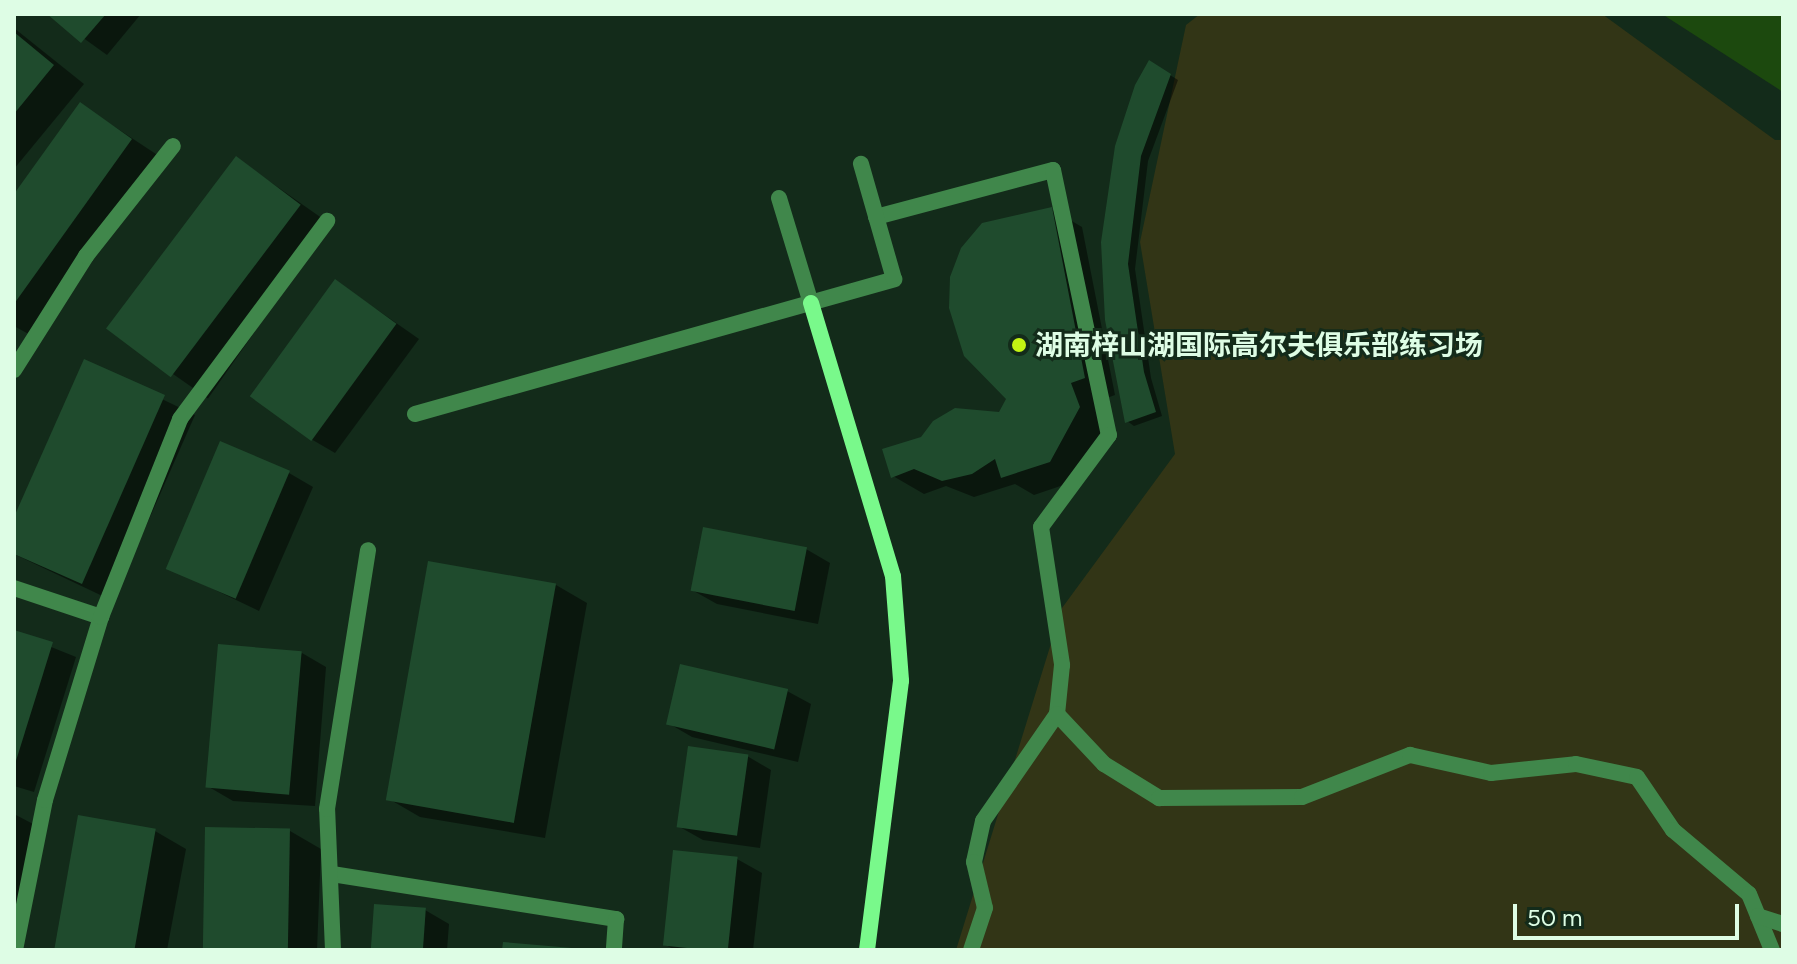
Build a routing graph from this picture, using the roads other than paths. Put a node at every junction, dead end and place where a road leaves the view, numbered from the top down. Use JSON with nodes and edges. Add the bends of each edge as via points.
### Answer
{"nodes":[{"id":1,"x":173,"y":146,"type":"dead end"},
{"id":2,"x":861,"y":164,"type":"dead end"},
{"id":3,"x":779,"y":198,"type":"dead end"},
{"id":4,"x":876,"y":217,"type":"junction"},
{"id":5,"x":327,"y":221,"type":"dead end"},
{"id":6,"x":811,"y":303,"type":"junction"},
{"id":7,"x":15,"y":366,"type":"edge"},
{"id":8,"x":415,"y":414,"type":"dead end"},
{"id":9,"x":368,"y":550,"type":"dead end"},
{"id":10,"x":14,"y":588,"type":"edge"},
{"id":11,"x":101,"y":617,"type":"junction"},
{"id":12,"x":1057,"y":714,"type":"junction"},
{"id":13,"x":332,"y":874,"type":"junction"},
{"id":14,"x":1758,"y":916,"type":"junction"},
{"id":15,"x":1783,"y":924,"type":"edge"},
{"id":16,"x":15,"y":950,"type":"edge"},
{"id":17,"x":333,"y":950,"type":"edge"},
{"id":18,"x":614,"y":950,"type":"edge"},
{"id":19,"x":867,"y":950,"type":"edge"},
{"id":20,"x":971,"y":950,"type":"edge"},
{"id":21,"x":1772,"y":950,"type":"edge"}],
"edges":[{"from":1,"to":7,"type":"street","via":[[86,256]]},
{"from":2,"to":4,"type":"street"},
{"from":3,"to":6,"type":"street"},
{"from":4,"to":6,"type":"street","via":[[894,279]]},
{"from":4,"to":12,"type":"street","via":[[1053,170],[1109,435],[1041,527],[1062,665]]},
{"from":5,"to":11,"type":"street","via":[[180,419]]},
{"from":6,"to":8,"type":"street"},
{"from":6,"to":19,"type":"street","via":[[893,576],[901,681]]},
{"from":9,"to":13,"type":"street","via":[[327,809]]},
{"from":10,"to":11,"type":"street"},
{"from":11,"to":16,"type":"street","via":[[45,800]]},
{"from":12,"to":14,"type":"street","via":[[1104,764],[1159,798],[1302,797],[1410,755],[1491,773],[1576,764],[1637,777],[1673,830],[1749,894]]},
{"from":12,"to":20,"type":"street","via":[[983,821],[974,862],[985,908]]},
{"from":13,"to":17,"type":"street"},
{"from":13,"to":18,"type":"street","via":[[616,919]]},
{"from":14,"to":15,"type":"street"},
{"from":14,"to":21,"type":"street"}]}
